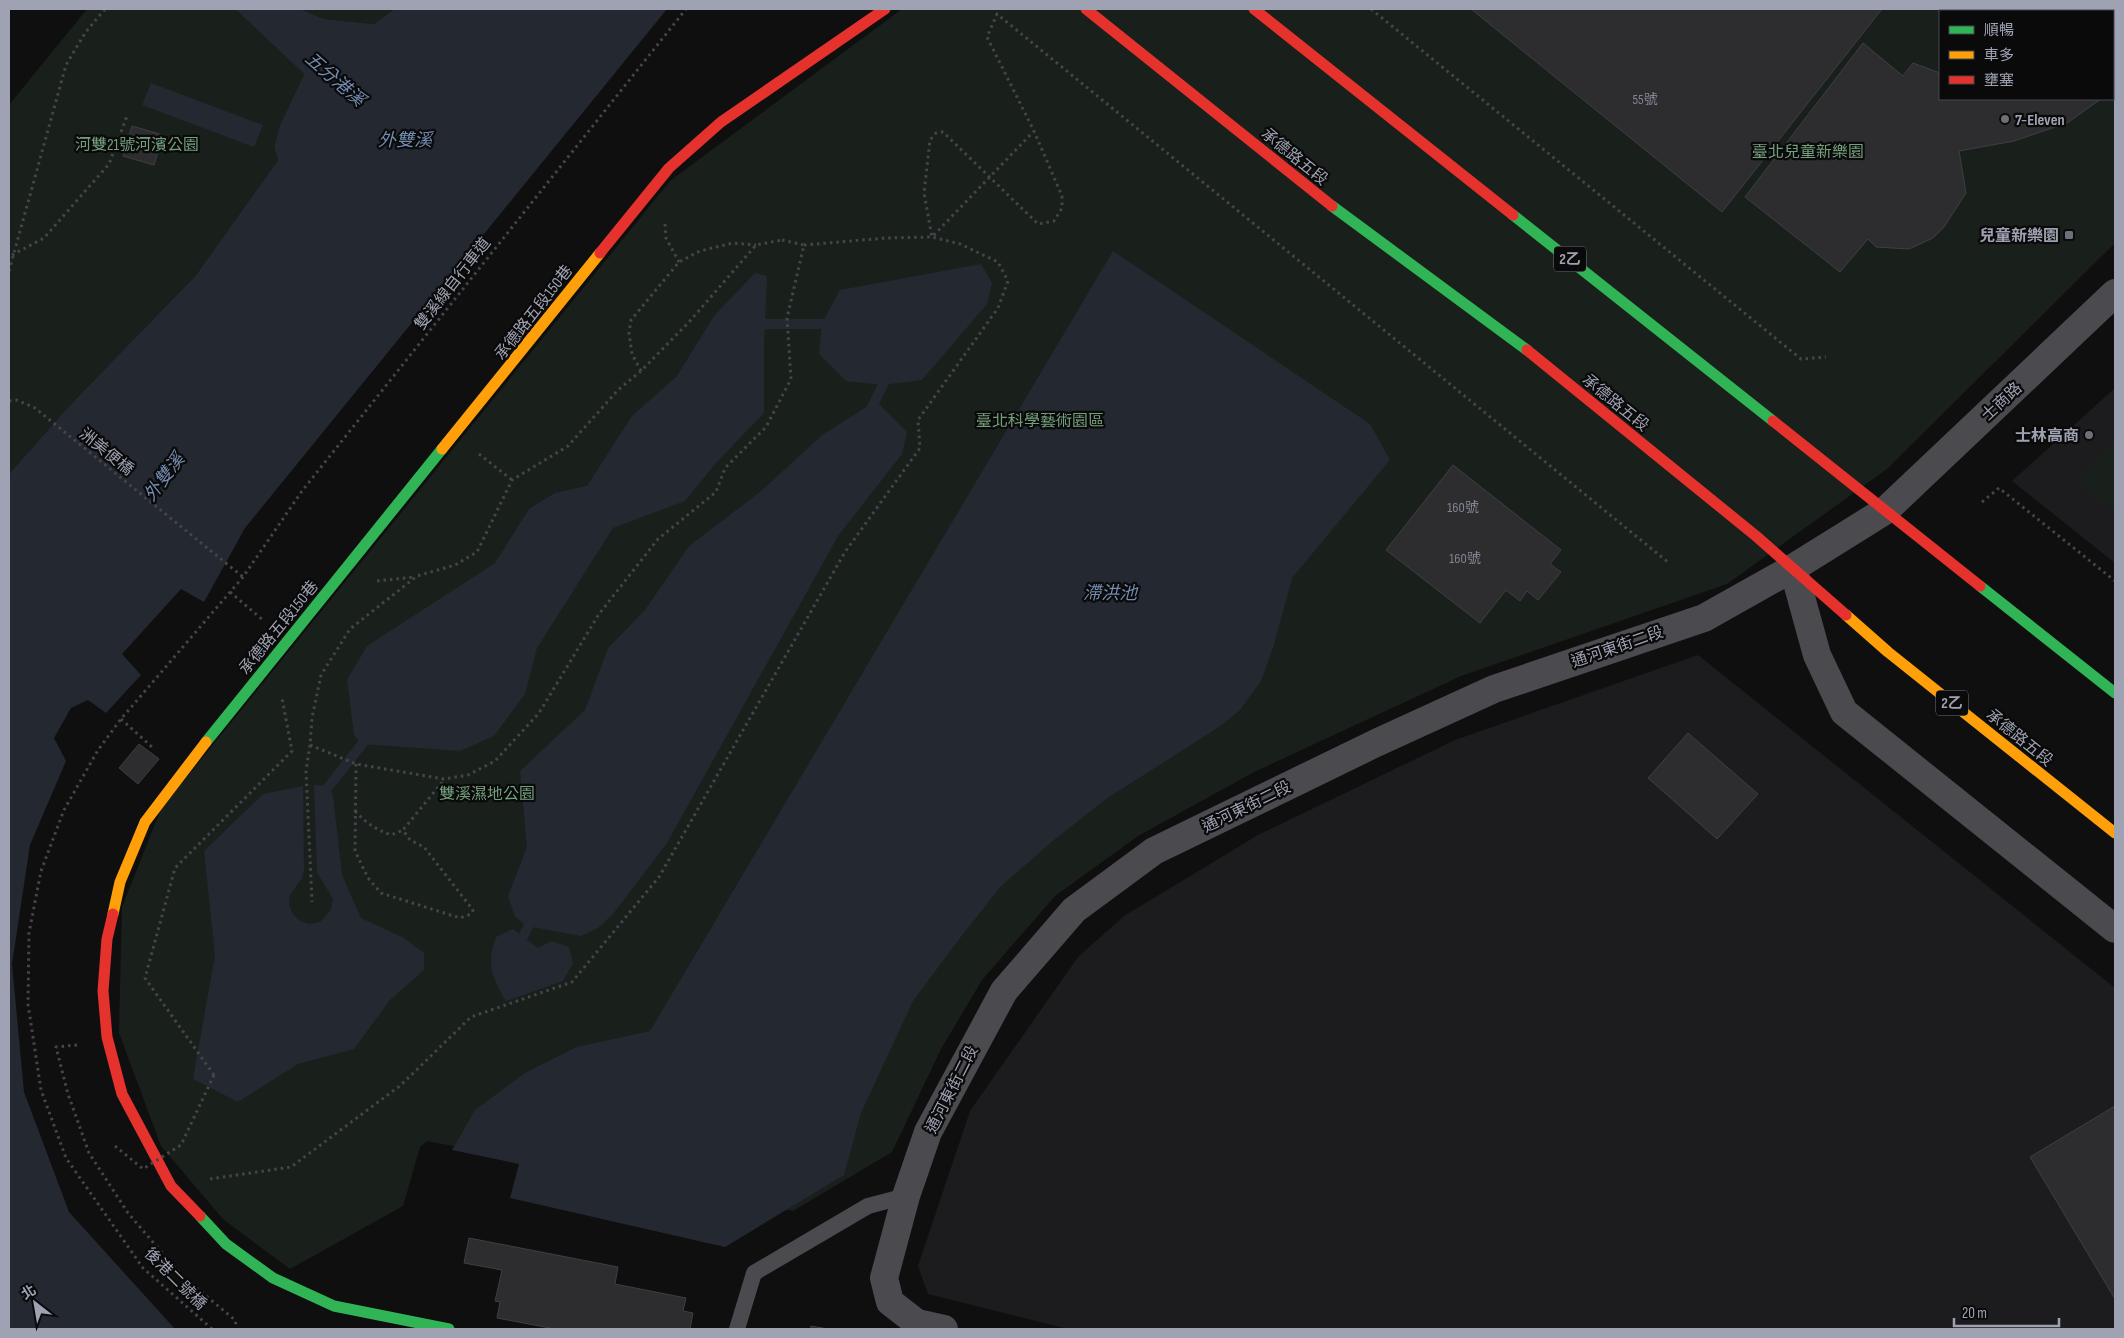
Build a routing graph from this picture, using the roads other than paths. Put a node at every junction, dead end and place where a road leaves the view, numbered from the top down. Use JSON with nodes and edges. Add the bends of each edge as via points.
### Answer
{"nodes":[{"id":1,"x":885,"y":9,"type":"edge"},
{"id":2,"x":1086,"y":9,"type":"edge"},
{"id":3,"x":1254,"y":9,"type":"edge"},
{"id":4,"x":2115,"y":293,"type":"edge"},
{"id":5,"x":1886,"y":510,"type":"junction"},
{"id":6,"x":1793,"y":568,"type":"junction"},
{"id":7,"x":2115,"y":693,"type":"edge"},
{"id":8,"x":2115,"y":833,"type":"edge"},
{"id":9,"x":2115,"y":929,"type":"edge"},
{"id":10,"x":906,"y":1196,"type":"junction"},
{"id":11,"x":449,"y":1329,"type":"edge"},
{"id":12,"x":736,"y":1329,"type":"edge"},
{"id":13,"x":944,"y":1329,"type":"edge"}],
"edges":[{"from":1,"to":11,"type":"main road","name":"承德路五段150巷","via":[[721,122],[669,168],[181,772],[145,822],[120,882],[107,939],[102,991],[107,1037],[122,1094],[171,1186],[226,1244],[273,1278],[334,1306]]},
{"from":2,"to":6,"type":"main road","name":"承德路五段","number":"2乙","via":[[1320,197],[1514,340]]},
{"from":3,"to":5,"type":"main road","number":"2乙"},
{"from":4,"to":5,"type":"street","name":"士商路"},
{"from":5,"to":6,"type":"street","name":"通河東街二段"},
{"from":5,"to":7,"type":"main road","number":"2乙"},
{"from":6,"to":8,"type":"main road","name":"承德路五段","number":"2乙","via":[[1888,652]]},
{"from":6,"to":9,"type":"street","via":[[1818,654],[1844,712]]},
{"from":6,"to":10,"type":"street","name":"通河東街二段","via":[[1704,618],[1494,689],[1154,851],[1074,910],[1004,991],[928,1132]]},
{"from":10,"to":12,"type":"lane","via":[[868,1206],[754,1274]]},
{"from":10,"to":13,"type":"street","name":"通河東街二段","via":[[884,1278],[890,1302],[917,1322]]}]}
